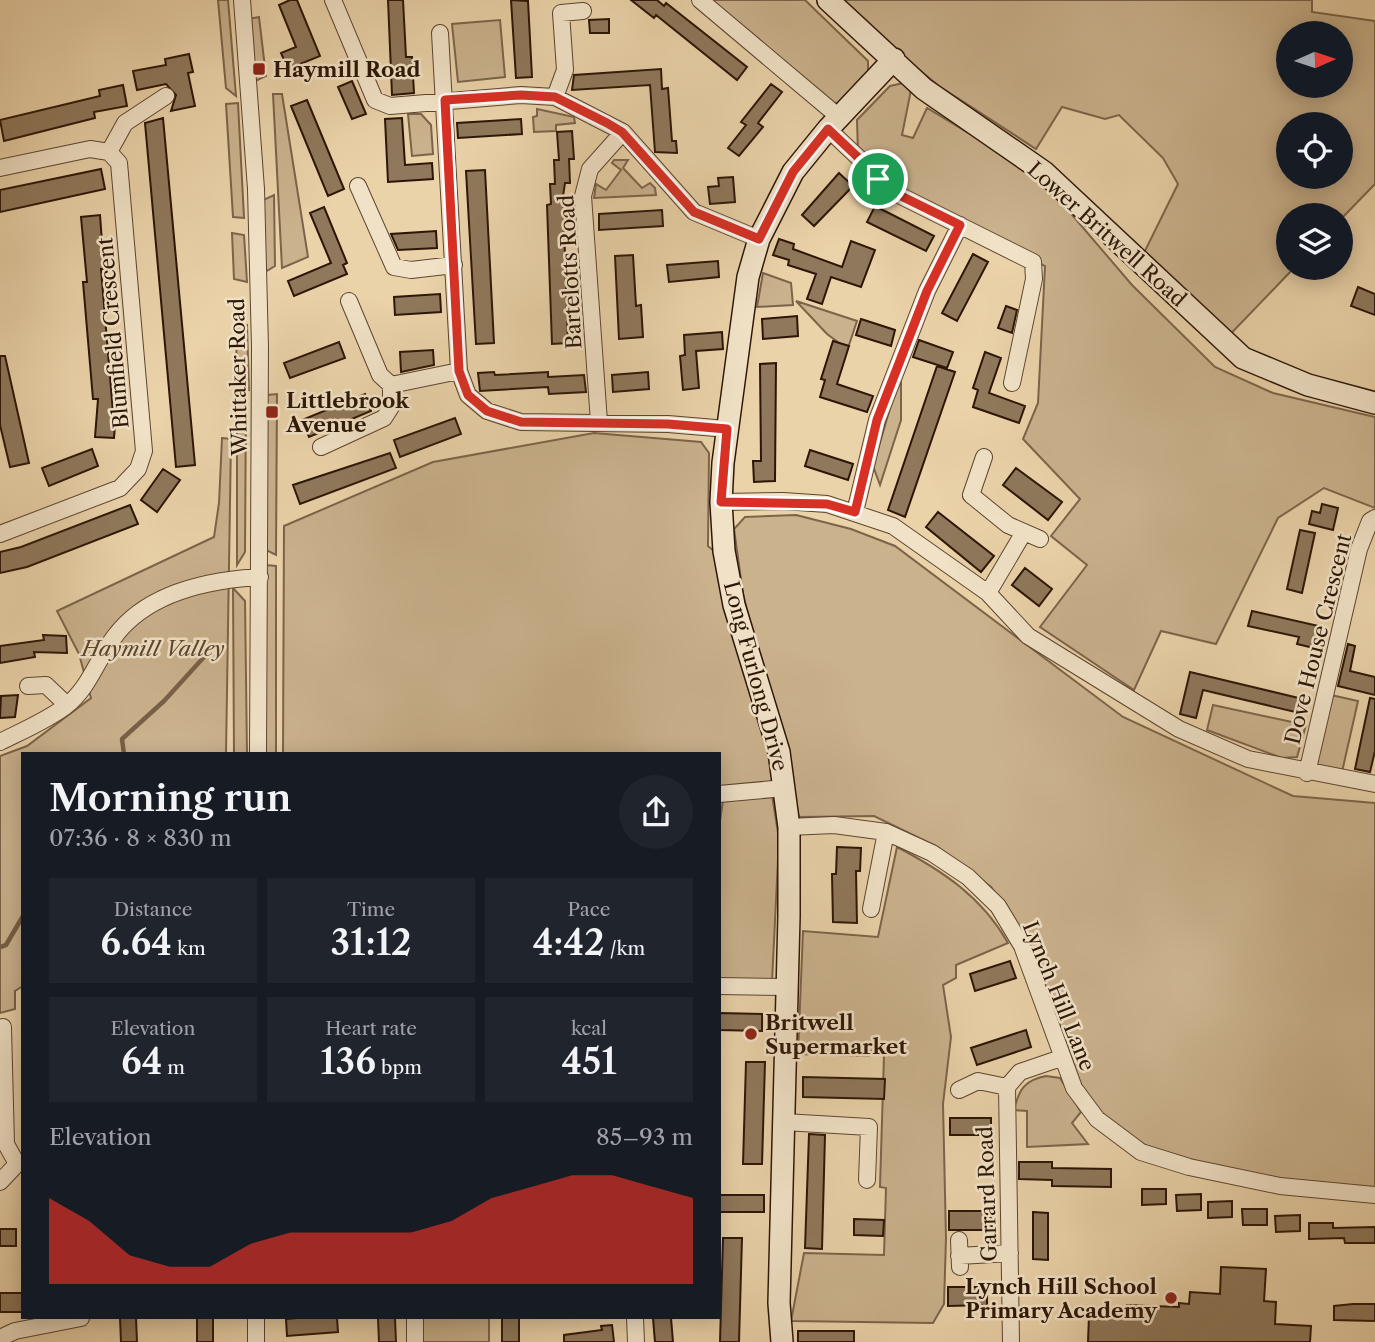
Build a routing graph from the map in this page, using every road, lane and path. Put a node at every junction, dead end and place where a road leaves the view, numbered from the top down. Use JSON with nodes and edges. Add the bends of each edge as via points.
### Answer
{"nodes":[{"id":1,"x":242,"y":0,"type":"edge"},
{"id":2,"x":332,"y":0,"type":"edge"},
{"id":3,"x":700,"y":0,"type":"edge"},
{"id":4,"x":828,"y":0,"type":"edge"},
{"id":5,"x":583,"y":11,"type":"dead end"},
{"id":6,"x":440,"y":33,"type":"dead end"},
{"id":7,"x":894,"y":59,"type":"junction"},
{"id":8,"x":166,"y":96,"type":"dead end"},
{"id":9,"x":555,"y":97,"type":"junction"},
{"id":10,"x":445,"y":100,"type":"junction"},
{"id":11,"x":833,"y":123,"type":"junction"},
{"id":12,"x":622,"y":132,"type":"junction"},
{"id":13,"x":109,"y":152,"type":"junction"},
{"id":14,"x":0,"y":168,"type":"edge"},
{"id":15,"x":358,"y":186,"type":"dead end"},
{"id":16,"x":960,"y":225,"type":"junction"},
{"id":17,"x":759,"y":239,"type":"junction"},
{"id":18,"x":454,"y":265,"type":"junction"},
{"id":19,"x":349,"y":301,"type":"dead end"},
{"id":20,"x":459,"y":371,"type":"junction"},
{"id":21,"x":1012,"y":383,"type":"dead end"},
{"id":22,"x":391,"y":386,"type":"junction"},
{"id":23,"x":1375,"y":403,"type":"edge"},
{"id":24,"x":599,"y":422,"type":"junction"},
{"id":25,"x":727,"y":429,"type":"junction"},
{"id":26,"x":321,"y":447,"type":"dead end"},
{"id":27,"x":985,"y":457,"type":"dead end"},
{"id":28,"x":721,"y":502,"type":"junction"},
{"id":29,"x":855,"y":512,"type":"junction"},
{"id":30,"x":1375,"y":518,"type":"edge"},
{"id":31,"x":1024,"y":531,"type":"junction"},
{"id":32,"x":0,"y":534,"type":"edge"},
{"id":33,"x":1040,"y":539,"type":"dead end"},
{"id":34,"x":260,"y":577,"type":"junction"},
{"id":35,"x":988,"y":593,"type":"junction"},
{"id":36,"x":28,"y":686,"type":"dead end"},
{"id":37,"x":67,"y":705,"type":"junction"},
{"id":38,"x":0,"y":742,"type":"edge"},
{"id":39,"x":257,"y":752,"type":"edge"},
{"id":40,"x":1307,"y":773,"type":"junction"},
{"id":41,"x":1375,"y":785,"type":"edge"},
{"id":42,"x":785,"y":788,"type":"junction"},
{"id":43,"x":721,"y":794,"type":"edge"},
{"id":44,"x":789,"y":827,"type":"junction"},
{"id":45,"x":886,"y":832,"type":"junction"},
{"id":46,"x":872,"y":909,"type":"dead end"},
{"id":47,"x":721,"y":986,"type":"edge"},
{"id":48,"x":788,"y":987,"type":"junction"},
{"id":49,"x":3,"y":1027,"type":"dead end"},
{"id":50,"x":1061,"y":1058,"type":"junction"},
{"id":51,"x":2,"y":1060,"type":"edge"},
{"id":52,"x":1007,"y":1087,"type":"junction"},
{"id":53,"x":959,"y":1090,"type":"dead end"},
{"id":54,"x":784,"y":1122,"type":"junction"},
{"id":55,"x":20,"y":1163,"type":"edge"},
{"id":56,"x":867,"y":1180,"type":"dead end"},
{"id":57,"x":0,"y":1182,"type":"edge"},
{"id":58,"x":1375,"y":1195,"type":"edge"},
{"id":59,"x":1010,"y":1253,"type":"junction"},
{"id":60,"x":959,"y":1254,"type":"dead end"},
{"id":61,"x":76,"y":1319,"type":"edge"},
{"id":62,"x":256,"y":1319,"type":"edge"},
{"id":63,"x":415,"y":1319,"type":"edge"},
{"id":64,"x":635,"y":1319,"type":"edge"},
{"id":65,"x":0,"y":1338,"type":"edge"},
{"id":66,"x":256,"y":1342,"type":"edge"},
{"id":67,"x":415,"y":1342,"type":"edge"},
{"id":68,"x":636,"y":1342,"type":"edge"},
{"id":69,"x":782,"y":1342,"type":"edge"},
{"id":70,"x":1012,"y":1342,"type":"edge"}],
"edges":[{"from":1,"to":34,"type":"street","name":"Whittaker Road","via":[[256,189]]},
{"from":2,"to":10,"type":"street","via":[[375,100],[390,106]]},
{"from":3,"to":11,"type":"street"},
{"from":4,"to":7,"type":"street","name":"Lower Britwell Road"},
{"from":5,"to":9,"type":"street","via":[[561,13],[565,70]]},
{"from":6,"to":10,"type":"street"},
{"from":7,"to":11,"type":"street","name":"Long Furlong Drive"},
{"from":7,"to":23,"type":"street","name":"Lower Britwell Road","via":[[924,89],[1044,172],[1243,358],[1308,385]]},
{"from":8,"to":13,"type":"street","via":[[125,123]]},
{"from":9,"to":10,"type":"street"},
{"from":9,"to":12,"type":"street"},
{"from":10,"to":18,"type":"street"},
{"from":11,"to":16,"type":"street","via":[[897,194]]},
{"from":11,"to":17,"type":"street","name":"Long Furlong Drive","via":[[793,172]]},
{"from":12,"to":17,"type":"street","via":[[694,212]]},
{"from":12,"to":24,"type":"street","name":"Bartelotts Road","via":[[590,169],[583,196]]},
{"from":13,"to":14,"type":"street","via":[[90,149]]},
{"from":13,"to":32,"type":"street","name":"Blumfield Crescent","via":[[119,163],[144,452],[138,469],[120,488]]},
{"from":15,"to":18,"type":"street","via":[[394,267],[411,270]]},
{"from":16,"to":21,"type":"street","via":[[1034,262]]},
{"from":16,"to":29,"type":"street","via":[[927,291],[877,420]]},
{"from":17,"to":25,"type":"street","name":"Long Furlong Drive","via":[[748,277]]},
{"from":18,"to":20,"type":"street"},
{"from":19,"to":22,"type":"street","via":[[380,375]]},
{"from":20,"to":22,"type":"street"},
{"from":20,"to":24,"type":"street","via":[[468,395],[487,411],[521,422]]},
{"from":22,"to":26,"type":"street","via":[[391,407],[384,418]]},
{"from":24,"to":25,"type":"street"},
{"from":25,"to":28,"type":"street","name":"Long Furlong Drive"},
{"from":27,"to":31,"type":"street","via":[[971,495],[1008,525]]},
{"from":28,"to":29,"type":"street","via":[[827,504]]},
{"from":28,"to":42,"type":"street","name":"Long Furlong Drive","via":[[734,605],[770,713]]},
{"from":29,"to":35,"type":"street","via":[[893,526]]},
{"from":30,"to":40,"type":"street","name":"Dove House Crescent","via":[[1359,549]]},
{"from":31,"to":33,"type":"street"},
{"from":31,"to":35,"type":"street"},
{"from":34,"to":37,"type":"street","via":[[223,579],[181,589],[134,617],[115,636],[91,679]]},
{"from":34,"to":39,"type":"street","name":"Whittaker Road"},
{"from":35,"to":40,"type":"street","via":[[1028,636],[1178,729],[1248,759]]},
{"from":36,"to":37,"type":"street","via":[[46,678]]},
{"from":37,"to":38,"type":"street"},
{"from":40,"to":41,"type":"street"},
{"from":42,"to":43,"type":"street"},
{"from":42,"to":44,"type":"street","name":"Long Furlong Drive"},
{"from":44,"to":45,"type":"street","name":"Lynch Hill Lane","via":[[834,825]]},
{"from":44,"to":48,"type":"street","name":"Long Furlong Drive"},
{"from":45,"to":46,"type":"street"},
{"from":45,"to":50,"type":"street","name":"Lynch Hill Lane","via":[[932,853],[968,877],[998,906],[1022,946]]},
{"from":47,"to":48,"type":"street"},
{"from":48,"to":54,"type":"street","name":"Long Furlong Drive"},
{"from":49,"to":51,"type":"street"},
{"from":50,"to":52,"type":"street","via":[[1020,1072]]},
{"from":50,"to":58,"type":"street","name":"Lynch Hill Lane","via":[[1074,1088],[1097,1119],[1141,1152],[1280,1186]]},
{"from":51,"to":55,"type":"street","via":[[6,1144]]},
{"from":52,"to":53,"type":"street","via":[[972,1076]]},
{"from":52,"to":59,"type":"street","name":"Garrard Road"},
{"from":54,"to":56,"type":"street","via":[[869,1127]]},
{"from":54,"to":69,"type":"street","name":"Long Furlong Drive"},
{"from":55,"to":57,"type":"street"},
{"from":59,"to":60,"type":"street"},
{"from":59,"to":70,"type":"street","name":"Garrard Road"},
{"from":61,"to":65,"type":"street"},
{"from":62,"to":66,"type":"street"},
{"from":63,"to":67,"type":"street"},
{"from":64,"to":68,"type":"street"}]}
